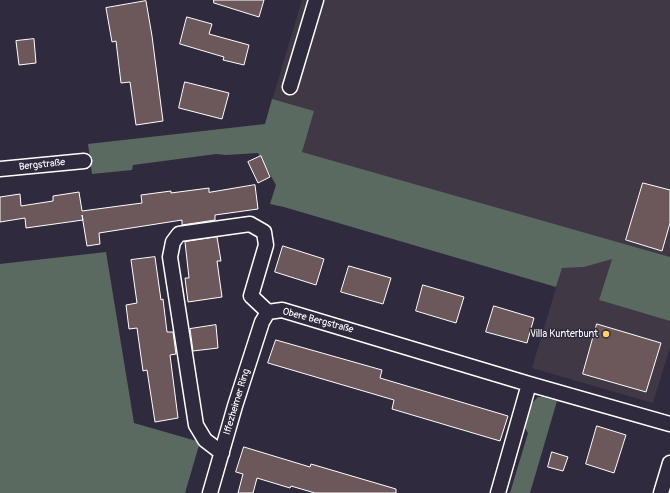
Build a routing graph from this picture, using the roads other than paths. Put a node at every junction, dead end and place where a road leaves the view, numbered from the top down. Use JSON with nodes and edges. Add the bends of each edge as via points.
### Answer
{"nodes":[{"id":1,"x":316,"y":0,"type":"edge"},
{"id":2,"x":290,"y":87,"type":"dead end"},
{"id":3,"x":84,"y":161,"type":"dead end"},
{"id":4,"x":0,"y":169,"type":"edge"},
{"id":5,"x":268,"y":312,"type":"junction"},
{"id":6,"x":530,"y":384,"type":"junction"},
{"id":7,"x":670,"y":424,"type":"edge"},
{"id":8,"x":222,"y":453,"type":"junction"},
{"id":9,"x":670,"y":462,"type":"edge"},
{"id":10,"x":210,"y":493,"type":"edge"},
{"id":11,"x":498,"y":493,"type":"edge"},
{"id":12,"x":661,"y":493,"type":"edge"}],
"edges":[{"from":1,"to":2,"type":"street"},
{"from":3,"to":4,"type":"street","name":"Bergstraße"},
{"from":5,"to":6,"type":"street","name":"Obere Bergstraße","via":[[282,310]]},
{"from":5,"to":8,"type":"street","name":"Iffezheimer Ring","via":[[262,322]]},
{"from":5,"to":8,"type":"street","name":"Obere Bergstraße","via":[[251,296],[266,245],[264,232],[250,224],[179,234],[173,242],[170,257],[196,426],[206,440]]},
{"from":6,"to":7,"type":"street","name":"Obere Bergstraße"},
{"from":6,"to":11,"type":"street"},
{"from":8,"to":10,"type":"street","name":"Iffezheimer Ring"},
{"from":9,"to":12,"type":"street"}]}
